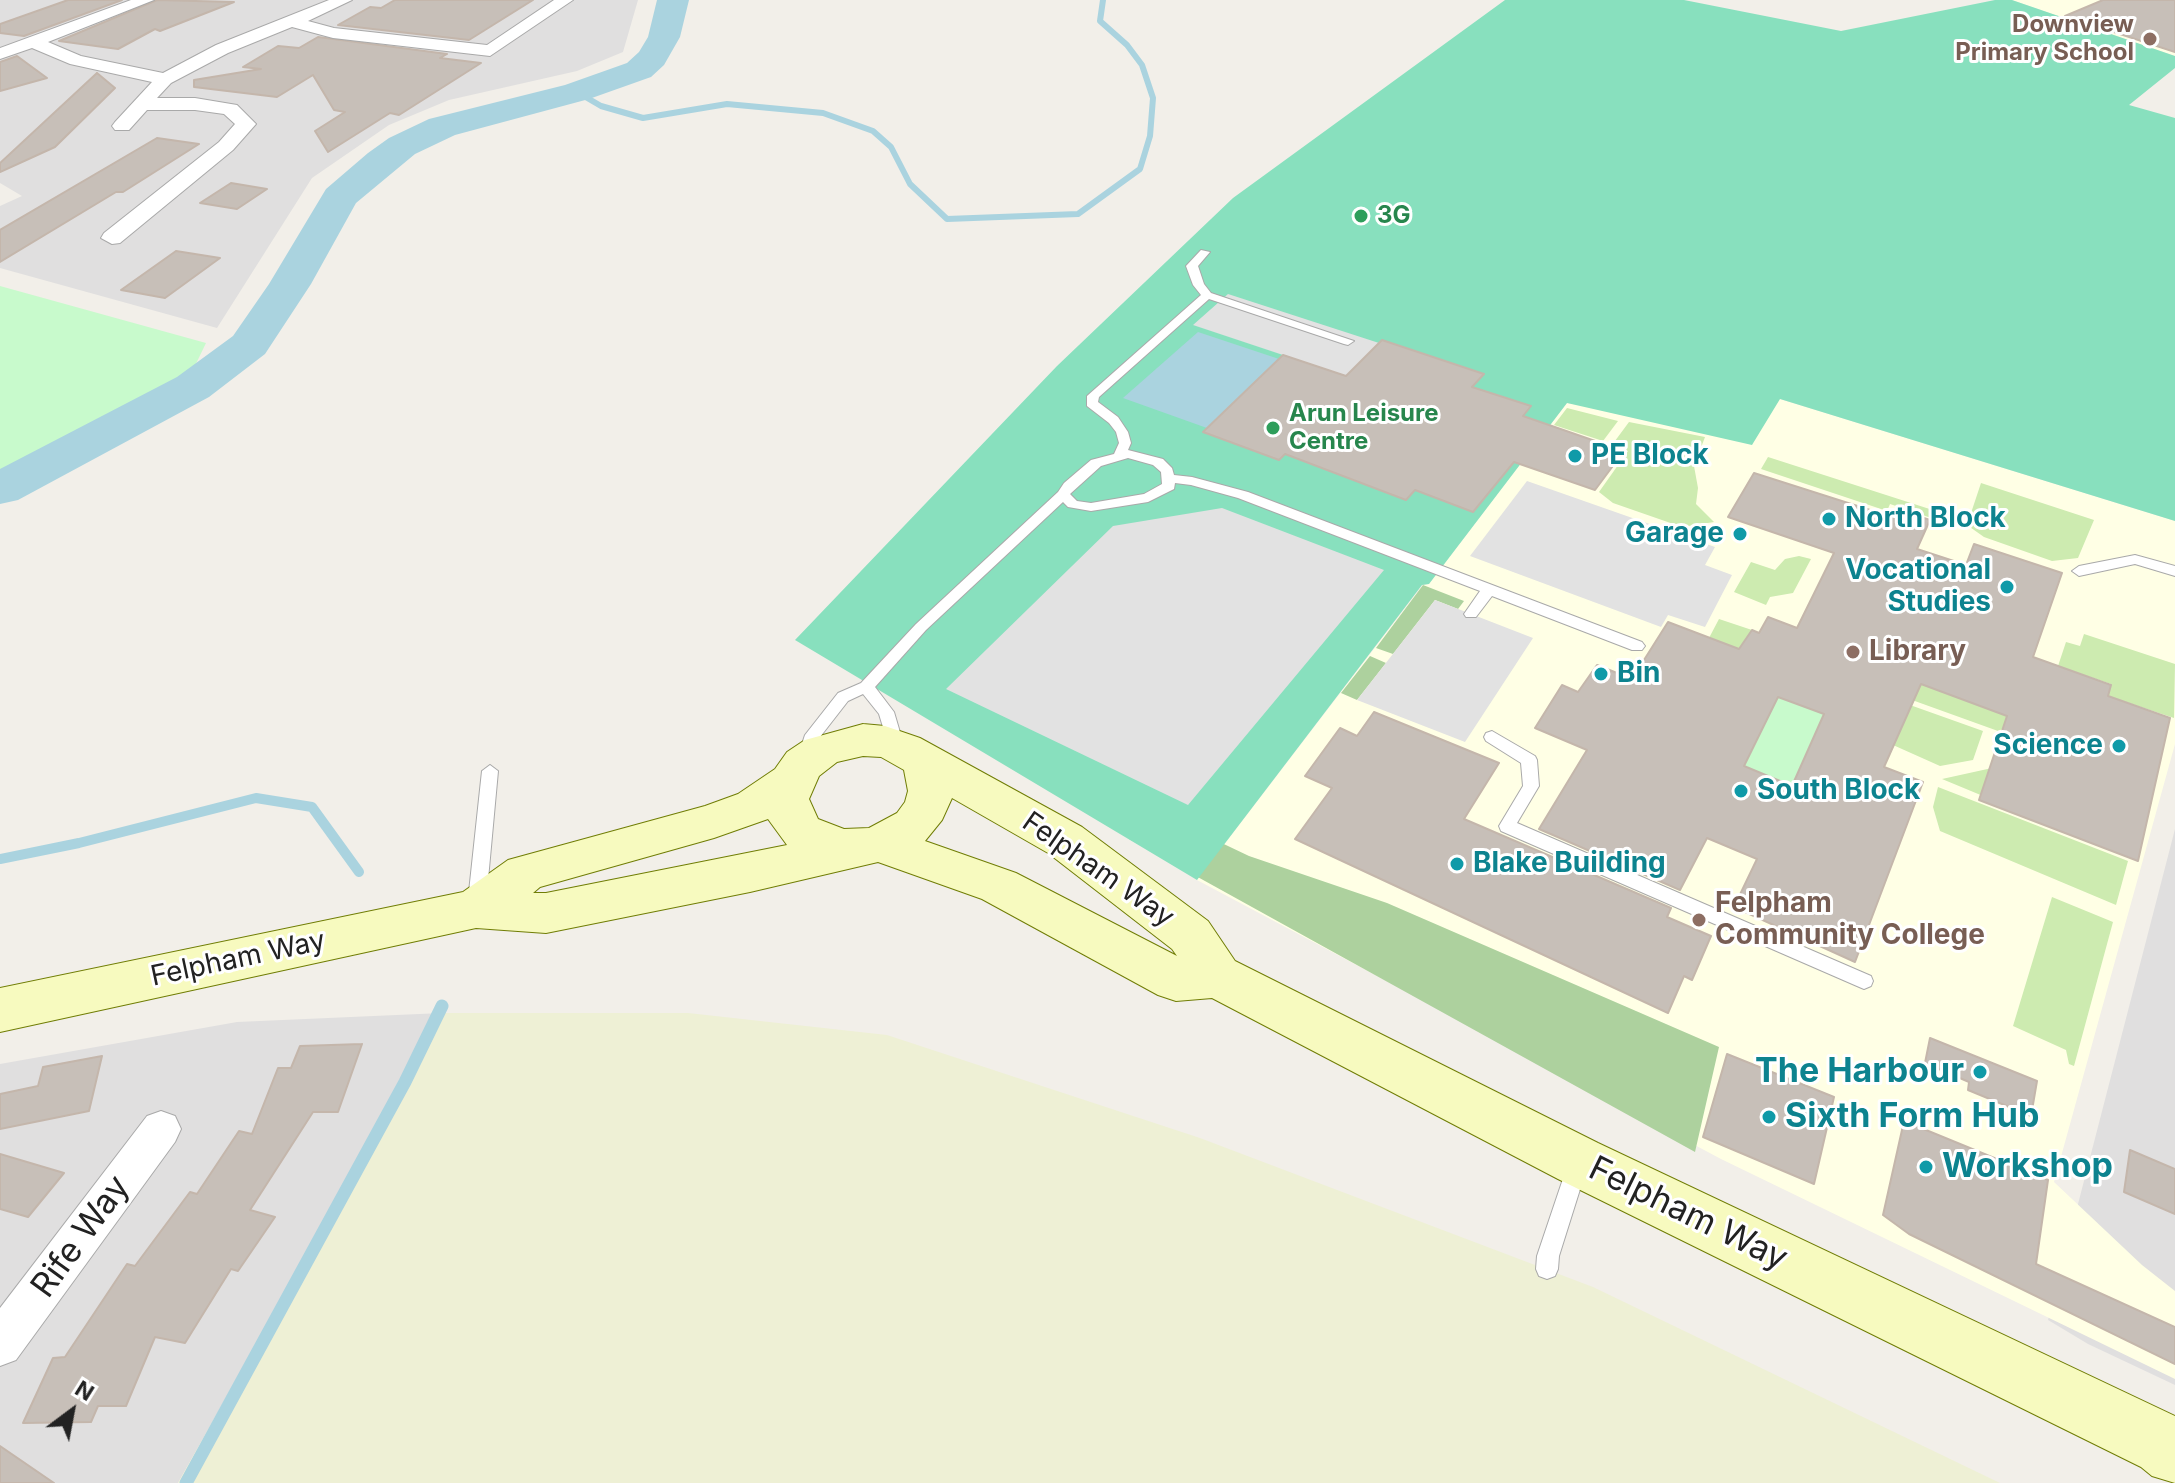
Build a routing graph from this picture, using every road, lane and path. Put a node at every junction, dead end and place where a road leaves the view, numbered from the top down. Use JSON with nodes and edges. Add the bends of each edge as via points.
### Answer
{"nodes":[{"id":1,"x":146,"y":0,"type":"edge"},
{"id":2,"x":344,"y":0,"type":"edge"},
{"id":3,"x":565,"y":0,"type":"edge"},
{"id":4,"x":290,"y":21,"type":"junction"},
{"id":5,"x":32,"y":42,"type":"junction"},
{"id":6,"x":0,"y":54,"type":"edge"},
{"id":7,"x":165,"y":79,"type":"junction"},
{"id":8,"x":141,"y":104,"type":"junction"},
{"id":9,"x":122,"y":126,"type":"dead end"},
{"id":10,"x":112,"y":238,"type":"dead end"},
{"id":11,"x":1205,"y":252,"type":"dead end"},
{"id":12,"x":1207,"y":295,"type":"junction"},
{"id":13,"x":1348,"y":341,"type":"dead end"},
{"id":14,"x":1120,"y":455,"type":"junction"},
{"id":15,"x":1170,"y":479,"type":"junction"},
{"id":16,"x":1063,"y":495,"type":"junction"},
{"id":17,"x":2079,"y":571,"type":"dead end"},
{"id":18,"x":2175,"y":571,"type":"edge"},
{"id":19,"x":1488,"y":590,"type":"junction"},
{"id":20,"x":1471,"y":614,"type":"dead end"},
{"id":21,"x":1637,"y":646,"type":"dead end"},
{"id":22,"x":866,"y":687,"type":"junction"},
{"id":23,"x":1492,"y":737,"type":"dead end"},
{"id":24,"x":908,"y":753,"type":"junction"},
{"id":25,"x":490,"y":771,"type":"dead end"},
{"id":26,"x":797,"y":772,"type":"junction"},
{"id":27,"x":869,"y":844,"type":"junction"},
{"id":28,"x":476,"y":909,"type":"junction"},
{"id":29,"x":1217,"y":976,"type":"junction"},
{"id":30,"x":1864,"y":981,"type":"dead end"},
{"id":31,"x":0,"y":1010,"type":"edge"},
{"id":32,"x":161,"y":1129,"type":"dead end"},
{"id":33,"x":1578,"y":1161,"type":"junction"},
{"id":34,"x":1547,"y":1269,"type":"dead end"},
{"id":35,"x":0,"y":1344,"type":"edge"},
{"id":36,"x":2171,"y":1447,"type":"edge"}],
"edges":[{"from":1,"to":5,"type":"street"},
{"from":2,"to":4,"type":"street"},
{"from":3,"to":4,"type":"street","via":[[490,51],[333,33]]},
{"from":4,"to":7,"type":"street"},
{"from":5,"to":6,"type":"street"},
{"from":5,"to":7,"type":"street","via":[[76,60]]},
{"from":7,"to":8,"type":"street"},
{"from":8,"to":9,"type":"street"},
{"from":8,"to":10,"type":"street","via":[[230,109],[246,124]]},
{"from":11,"to":12,"type":"lane","via":[[1192,266]]},
{"from":12,"to":13,"type":"lane"},
{"from":12,"to":14,"type":"lane","via":[[1093,396],[1091,403],[1122,432]]},
{"from":14,"to":15,"type":"lane","via":[[1158,462]]},
{"from":14,"to":16,"type":"lane","via":[[1096,463]]},
{"from":15,"to":16,"type":"lane","via":[[1169,486],[1148,498],[1120,504],[1091,507],[1073,504]]},
{"from":15,"to":19,"type":"lane","via":[[1243,495]]},
{"from":16,"to":22,"type":"lane","via":[[921,627]]},
{"from":17,"to":18,"type":"lane","via":[[2135,559]]},
{"from":19,"to":20,"type":"lane"},
{"from":19,"to":21,"type":"lane"},
{"from":22,"to":24,"type":"lane"},
{"from":22,"to":26,"type":"lane","via":[[843,697],[813,735]]},
{"from":23,"to":30,"type":"lane","via":[[1529,760],[1531,786],[1507,826]]},
{"from":24,"to":26,"type":"main road","name":"Felpham Way","via":[[863,740],[821,751]]},
{"from":24,"to":27,"type":"main road","name":"Felpham Way","via":[[929,775],[926,808],[894,838]]},
{"from":24,"to":29,"type":"main road","name":"Felpham Way","via":[[1065,840],[1190,935]]},
{"from":25,"to":28,"type":"lane"},
{"from":26,"to":27,"type":"main road","name":"Felpham Way","via":[[786,799],[802,832],[844,847]]},
{"from":26,"to":28,"type":"main road","name":"Felpham Way","via":[[754,806],[525,873]]},
{"from":27,"to":28,"type":"main road","name":"Felpham Way","via":[[546,913]]},
{"from":27,"to":29,"type":"main road","name":"Felpham Way","via":[[999,886],[1176,980]]},
{"from":28,"to":31,"type":"main road","name":"Felpham Way"},
{"from":29,"to":33,"type":"main road","name":"Felpham Way"},
{"from":32,"to":35,"type":"street","name":"Rife Way"},
{"from":33,"to":34,"type":"lane"},
{"from":33,"to":36,"type":"main road","name":"Felpham Way"}]}
